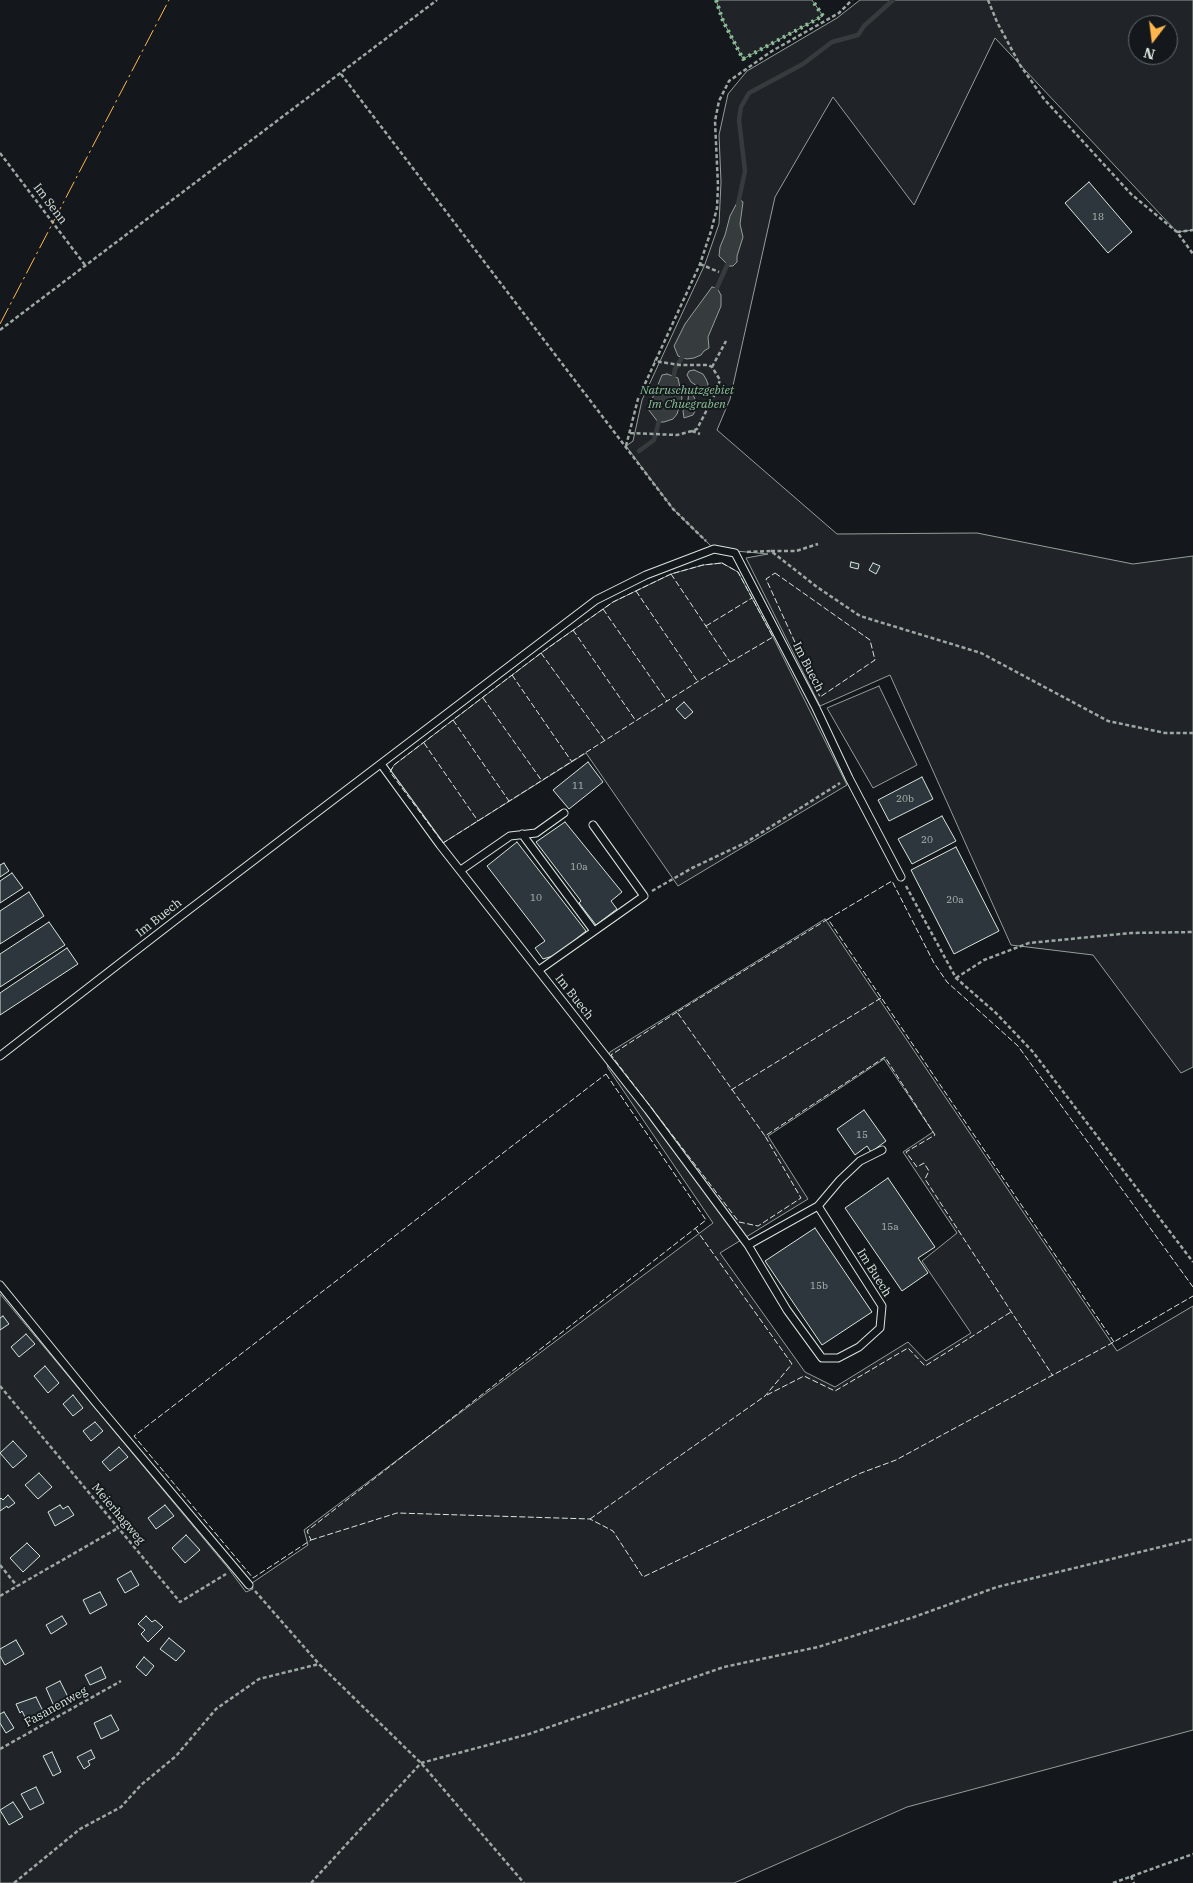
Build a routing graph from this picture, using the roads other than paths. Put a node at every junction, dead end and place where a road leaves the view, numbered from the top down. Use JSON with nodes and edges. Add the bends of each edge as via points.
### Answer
{"nodes":[{"id":1,"x":381,"y":764,"type":"junction"},
{"id":2,"x":564,"y":813,"type":"dead end"},
{"id":3,"x":593,"y":825,"type":"dead end"},
{"id":4,"x":522,"y":834,"type":"junction"},
{"id":5,"x":460,"y":870,"type":"junction"},
{"id":6,"x":902,"y":878,"type":"road end"},
{"id":7,"x":594,"y":931,"type":"junction"},
{"id":8,"x":538,"y":970,"type":"junction"},
{"id":9,"x":0,"y":1056,"type":"edge"},
{"id":10,"x":882,"y":1150,"type":"dead end"},
{"id":11,"x":818,"y":1206,"type":"junction"},
{"id":12,"x":748,"y":1245,"type":"junction"},
{"id":13,"x":0,"y":1285,"type":"edge"},
{"id":14,"x":249,"y":1585,"type":"road end"}],
"edges":[{"from":1,"to":5,"type":"lane","name":"Im Buech"},
{"from":1,"to":6,"type":"lane","name":"Im Buech","via":[[596,600],[714,549],[735,553]]},
{"from":1,"to":9,"type":"lane","name":"Im Buech"},
{"from":2,"to":4,"type":"lane","via":[[536,833]]},
{"from":3,"to":7,"type":"lane","via":[[644,896]]},
{"from":4,"to":5,"type":"lane","via":[[510,836]]},
{"from":4,"to":7,"type":"lane"},
{"from":5,"to":8,"type":"lane","name":"Im Buech"},
{"from":7,"to":8,"type":"lane"},
{"from":8,"to":12,"type":"lane","name":"Im Buech"},
{"from":10,"to":11,"type":"lane","via":[[860,1161]]},
{"from":11,"to":12,"type":"lane"},
{"from":11,"to":12,"type":"lane","name":"Im Buech","via":[[882,1306],[880,1328],[859,1347],[838,1358],[822,1358],[787,1310]]},
{"from":13,"to":14,"type":"lane"}]}
